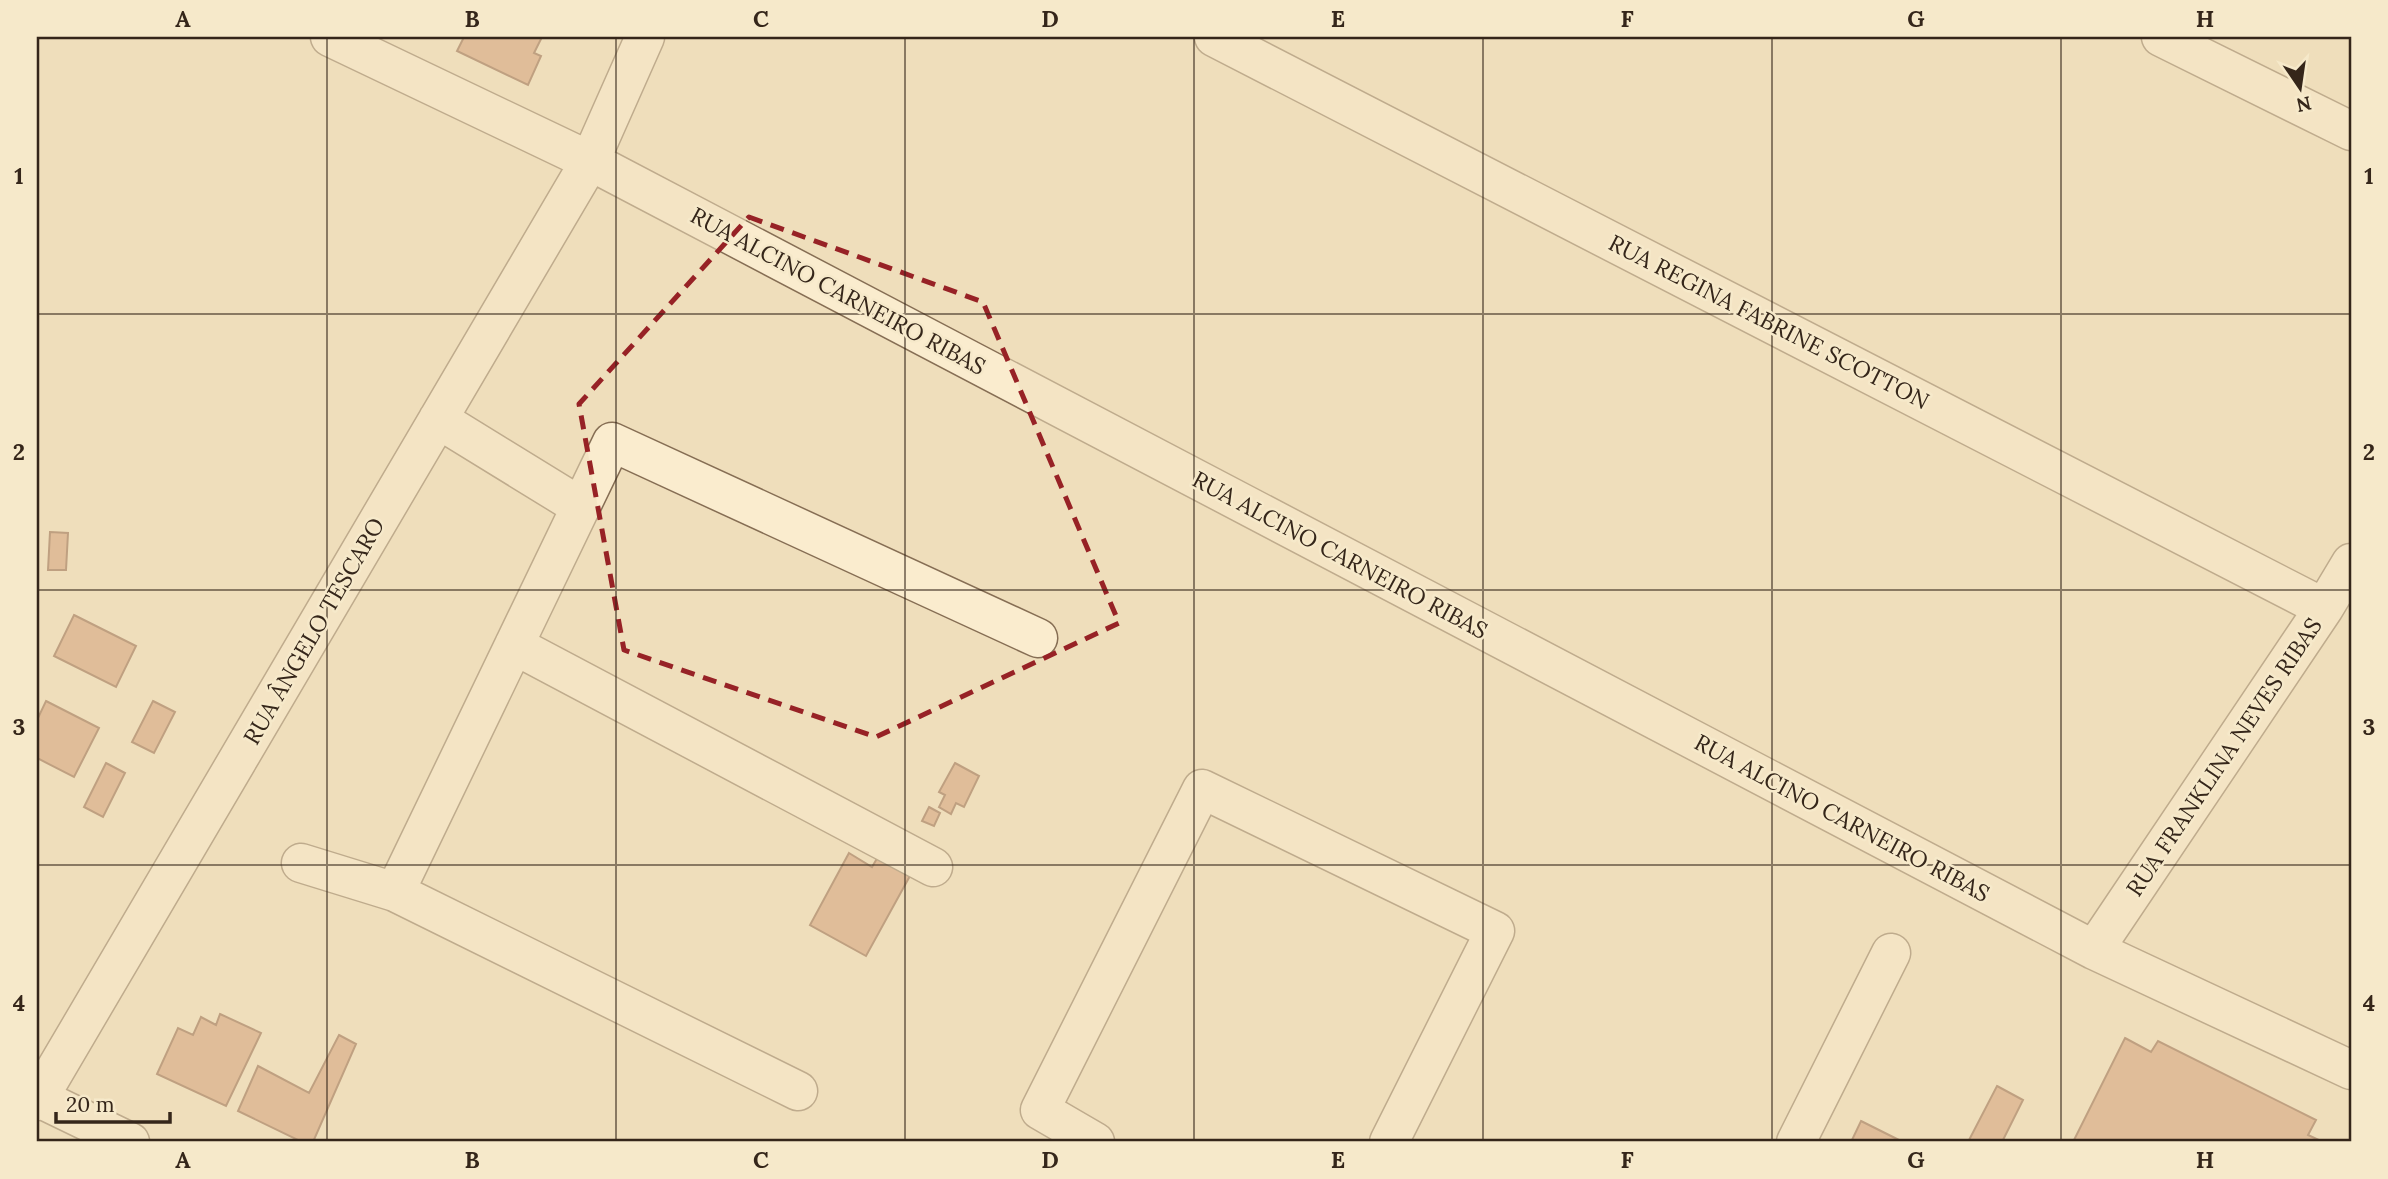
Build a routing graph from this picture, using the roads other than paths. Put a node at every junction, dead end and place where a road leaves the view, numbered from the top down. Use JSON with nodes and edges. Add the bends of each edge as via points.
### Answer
{"nodes":[{"id":1,"x":330,"y":37,"type":"edge"},
{"id":2,"x":645,"y":37,"type":"edge"},
{"id":3,"x":1214,"y":37,"type":"edge"},
{"id":4,"x":2161,"y":37,"type":"edge"},
{"id":5,"x":2351,"y":131,"type":"edge"},
{"id":6,"x":590,"y":161,"type":"junction"},
{"id":7,"x":438,"y":419,"type":"junction"},
{"id":8,"x":581,"y":507,"type":"junction"},
{"id":9,"x":2351,"y":563,"type":"edge"},
{"id":10,"x":2324,"y":608,"type":"junction"},
{"id":11,"x":1038,"y":638,"type":"dead end"},
{"id":12,"x":513,"y":645,"type":"junction"},
{"id":13,"x":301,"y":863,"type":"dead end"},
{"id":14,"x":933,"y":867,"type":"dead end"},
{"id":15,"x":394,"y":892,"type":"junction"},
{"id":16,"x":2094,"y":950,"type":"junction"},
{"id":17,"x":1891,"y":953,"type":"dead end"},
{"id":18,"x":2351,"y":1070,"type":"edge"},
{"id":19,"x":798,"y":1091,"type":"dead end"},
{"id":20,"x":37,"y":1098,"type":"edge"},
{"id":21,"x":131,"y":1142,"type":"edge"},
{"id":22,"x":1096,"y":1142,"type":"edge"},
{"id":23,"x":1389,"y":1142,"type":"edge"},
{"id":24,"x":1796,"y":1142,"type":"edge"}],
"edges":[{"from":1,"to":6,"type":"street","name":"RUA ALCINO CARNEIRO RIBAS"},
{"from":2,"to":6,"type":"street","name":"RUA ÂNGELO TESCARO"},
{"from":3,"to":10,"type":"street","name":"RUA REGINA FABRINE SCOTTON"},
{"from":4,"to":5,"type":"street"},
{"from":6,"to":7,"type":"street","name":"RUA ÂNGELO TESCARO"},
{"from":6,"to":16,"type":"street","name":"RUA ALCINO CARNEIRO RIBAS"},
{"from":7,"to":8,"type":"street"},
{"from":7,"to":20,"type":"street","name":"RUA ÂNGELO TESCARO"},
{"from":8,"to":11,"type":"street","via":[[612,442]]},
{"from":8,"to":12,"type":"street"},
{"from":9,"to":10,"type":"street","name":"RUA FRANKLINA NEVES RIBAS"},
{"from":10,"to":16,"type":"street","name":"RUA FRANKLINA NEVES RIBAS"},
{"from":12,"to":14,"type":"street"},
{"from":12,"to":15,"type":"street"},
{"from":13,"to":15,"type":"street"},
{"from":15,"to":19,"type":"street"},
{"from":16,"to":18,"type":"street","name":"RUA ALCINO CARNEIRO RIBAS"},
{"from":17,"to":24,"type":"street"},
{"from":20,"to":21,"type":"street"},
{"from":22,"to":23,"type":"street","via":[[1040,1110],[1202,789],[1495,931]]}]}
